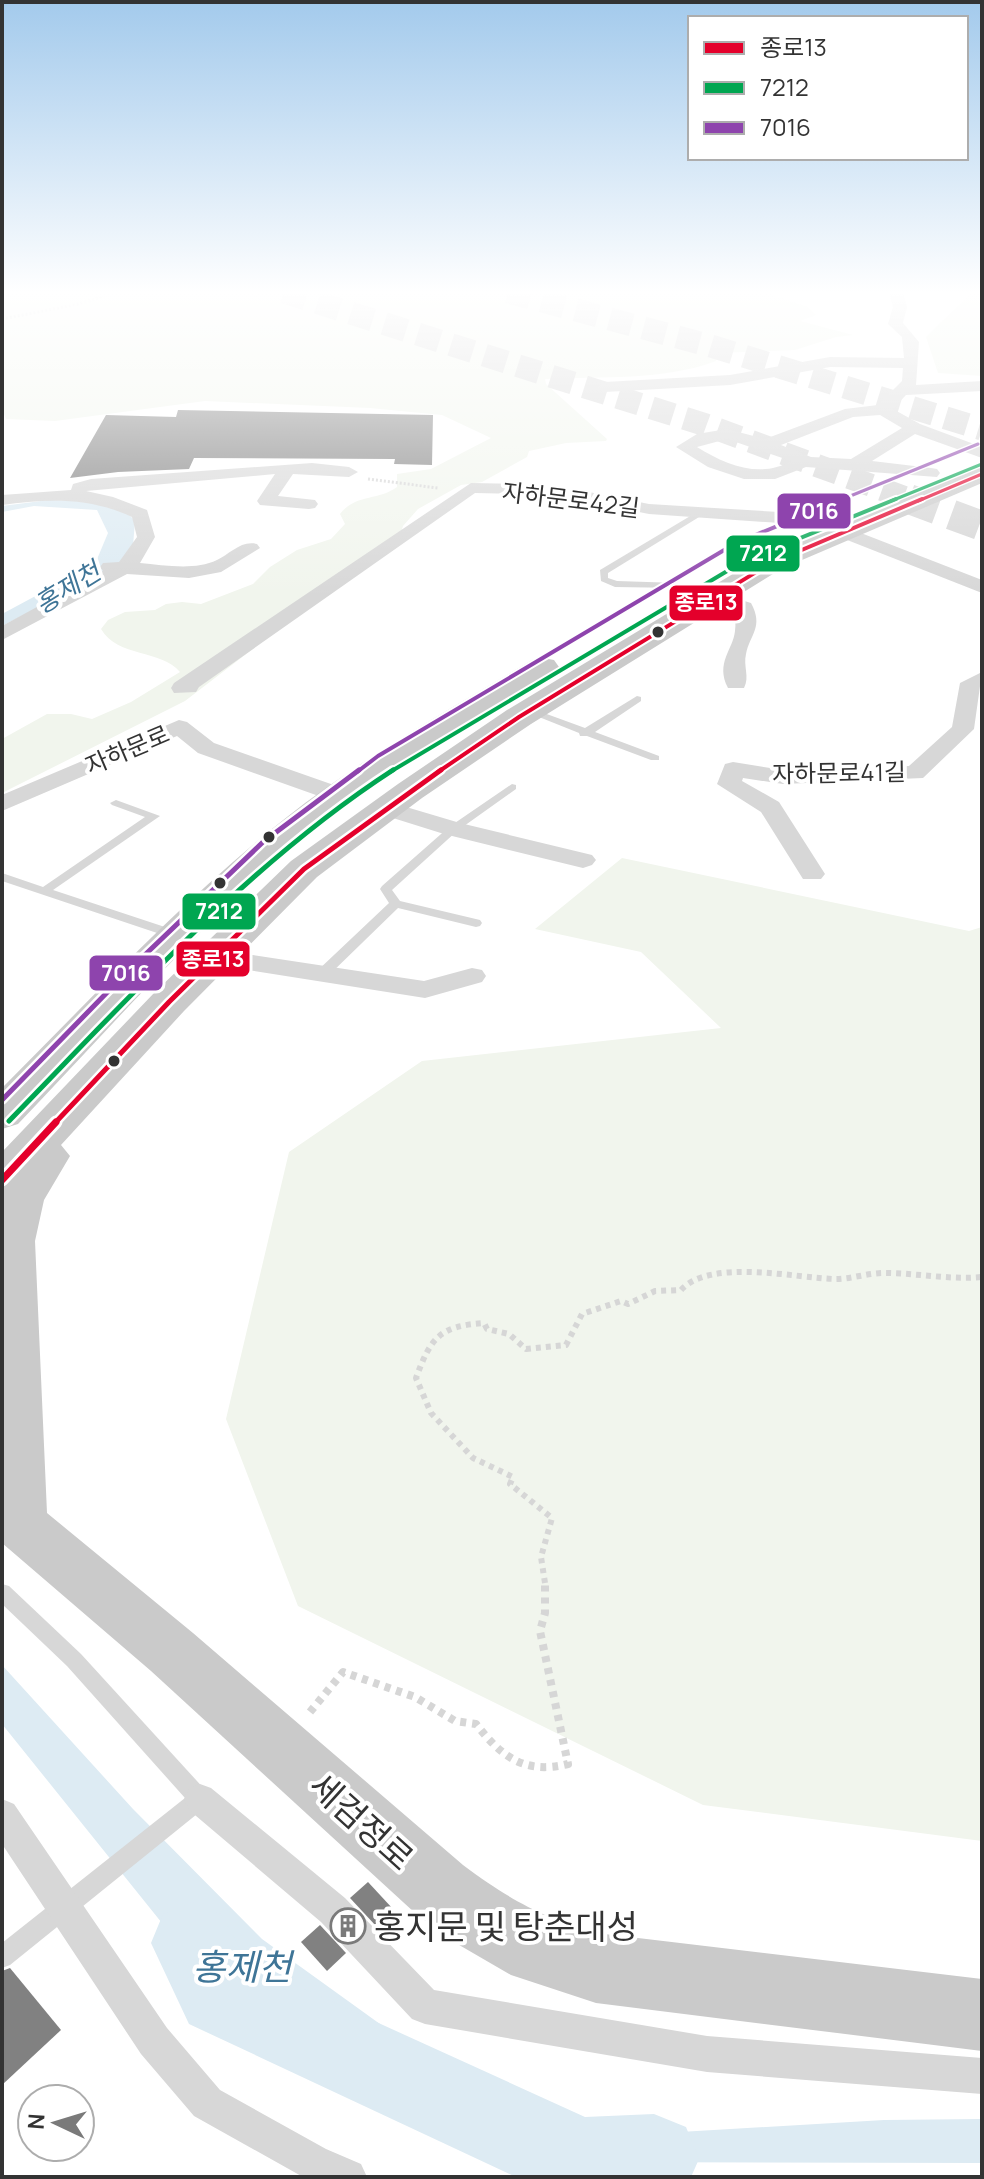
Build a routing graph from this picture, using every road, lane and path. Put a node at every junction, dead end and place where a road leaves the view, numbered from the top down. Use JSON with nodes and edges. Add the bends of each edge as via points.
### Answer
{"nodes":[{"id":1,"x":898,"y":394,"type":"edge"},
{"id":2,"x":883,"y":410,"type":"junction"},
{"id":3,"x":914,"y":428,"type":"junction"},
{"id":4,"x":767,"y":445,"type":"junction"},
{"id":5,"x":982,"y":453,"type":"edge"},
{"id":6,"x":803,"y":462,"type":"junction"},
{"id":7,"x":854,"y":464,"type":"junction"},
{"id":8,"x":288,"y":468,"type":"junction"},
{"id":9,"x":341,"y":471,"type":"joint"},
{"id":10,"x":931,"y":473,"type":"junction"},
{"id":11,"x":982,"y":474,"type":"edge"},
{"id":12,"x":471,"y":488,"type":"junction"},
{"id":13,"x":62,"y":493,"type":"junction"},
{"id":14,"x":2,"y":500,"type":"edge"},
{"id":15,"x":309,"y":504,"type":"dead end"},
{"id":16,"x":700,"y":514,"type":"junction"},
{"id":17,"x":828,"y":526,"type":"junction"},
{"id":18,"x":250,"y":548,"type":"dead end"},
{"id":19,"x":123,"y":568,"type":"junction"},
{"id":20,"x":678,"y":586,"type":"junction"},
{"id":21,"x":982,"y":587,"type":"edge"},
{"id":22,"x":712,"y":597,"type":"junction"},
{"id":23,"x":2,"y":619,"type":"edge"},
{"id":24,"x":2,"y":634,"type":"edge"},
{"id":25,"x":982,"y":679,"type":"edge"},
{"id":26,"x":736,"y":683,"type":"dead end"},
{"id":27,"x":188,"y":687,"type":"dead end"},
{"id":28,"x":637,"y":699,"type":"dead end"},
{"id":29,"x":529,"y":711,"type":"junction"},
{"id":30,"x":584,"y":734,"type":"junction"},
{"id":31,"x":655,"y":758,"type":"dead end"},
{"id":32,"x":512,"y":787,"type":"dead end"},
{"id":33,"x":339,"y":795,"type":"junction"},
{"id":34,"x":116,"y":803,"type":"dead end"},
{"id":35,"x":2,"y":804,"type":"edge"},
{"id":36,"x":386,"y":808,"type":"junction"},
{"id":37,"x":453,"y":829,"type":"junction"},
{"id":38,"x":583,"y":860,"type":"dead end"},
{"id":39,"x":812,"y":874,"type":"dead end"},
{"id":40,"x":2,"y":877,"type":"edge"},
{"id":41,"x":44,"y":891,"type":"junction"},
{"id":42,"x":395,"y":904,"type":"junction"},
{"id":43,"x":476,"y":923,"type":"dead end"},
{"id":44,"x":178,"y":936,"type":"junction"},
{"id":45,"x":213,"y":957,"type":"junction"},
{"id":46,"x":321,"y":975,"type":"junction"},
{"id":47,"x":472,"y":976,"type":"dead end"},
{"id":48,"x":84,"y":1094,"type":"junction"},
{"id":49,"x":2,"y":1114,"type":"edge"},
{"id":50,"x":2,"y":1180,"type":"edge"},
{"id":51,"x":982,"y":1277,"type":"edge"},
{"id":52,"x":8,"y":1370,"type":"edge"},
{"id":53,"x":11,"y":1517,"type":"edge"},
{"id":54,"x":2,"y":1592,"type":"edge"},
{"id":55,"x":298,"y":1703,"type":"dead end"},
{"id":56,"x":310,"y":1712,"type":"junction"},
{"id":57,"x":321,"y":1722,"type":"dead end"},
{"id":58,"x":200,"y":1799,"type":"junction"},
{"id":59,"x":2,"y":1815,"type":"edge"},
{"id":60,"x":2,"y":1957,"type":"edge"},
{"id":61,"x":982,"y":2015,"type":"edge"},
{"id":62,"x":982,"y":2076,"type":"edge"},
{"id":63,"x":348,"y":2177,"type":"edge"}],
"edges":[{"from":1,"to":2,"type":"street"},
{"from":2,"to":3,"type":"street"},
{"from":2,"to":4,"type":"street","via":[[851,412]]},
{"from":3,"to":5,"type":"street"},
{"from":3,"to":7,"type":"street"},
{"from":4,"to":6,"type":"street"},
{"from":4,"to":6,"type":"street","via":[[727,434],[685,447],[748,476],[768,476]]},
{"from":5,"to":10,"type":"main road"},
{"from":6,"to":7,"type":"street"},
{"from":7,"to":10,"type":"street"},
{"from":8,"to":9,"type":"street"},
{"from":8,"to":13,"type":"street","via":[[91,484]]},
{"from":8,"to":15,"type":"street","via":[[266,501]]},
{"from":9,"to":12,"type":"path","name":"자하문로42길","via":[[424,487]]},
{"from":10,"to":17,"type":"main road"},
{"from":11,"to":17,"type":"main road"},
{"from":12,"to":16,"type":"street","name":"자하문로42길","via":[[576,495]]},
{"from":12,"to":27,"type":"street","name":"자하문로","via":[[182,688]]},
{"from":13,"to":14,"type":"street"},
{"from":13,"to":19,"type":"street","via":[[101,499],[140,514],[146,537]]},
{"from":16,"to":17,"type":"street","name":"자하문로42길","via":[[774,515]]},
{"from":16,"to":20,"type":"lane","via":[[603,572],[604,579],[615,584]]},
{"from":17,"to":20,"type":"main road","via":[[740,552]]},
{"from":17,"to":21,"type":"street"},
{"from":17,"to":22,"type":"main road"},
{"from":18,"to":19,"type":"street","via":[[221,566],[189,572]]},
{"from":19,"to":23,"type":"street","via":[[97,566]]},
{"from":19,"to":24,"type":"street"},
{"from":20,"to":33,"type":"main road"},
{"from":22,"to":26,"type":"street","via":[[744,607],[746,633],[735,654]]},
{"from":22,"to":29,"type":"main road"},
{"from":25,"to":39,"type":"street","name":"자하문로41길","via":[[968,688],[963,729],[915,773],[783,777],[733,769],[729,784],[770,807]]},
{"from":28,"to":30,"type":"lane"},
{"from":29,"to":30,"type":"lane"},
{"from":29,"to":36,"type":"main road"},
{"from":30,"to":31,"type":"lane"},
{"from":32,"to":37,"type":"lane"},
{"from":33,"to":35,"type":"street","name":"자하문로","via":[[206,748],[179,727]]},
{"from":33,"to":44,"type":"main road","via":[[270,849]]},
{"from":34,"to":41,"type":"lane","name":"자하문로","via":[[154,816]]},
{"from":36,"to":37,"type":"street"},
{"from":36,"to":45,"type":"main road","via":[[304,869]]},
{"from":37,"to":38,"type":"street"},
{"from":37,"to":42,"type":"lane","via":[[386,889]]},
{"from":40,"to":41,"type":"lane"},
{"from":41,"to":44,"type":"lane"},
{"from":42,"to":43,"type":"lane"},
{"from":42,"to":46,"type":"lane"},
{"from":44,"to":49,"type":"main road"},
{"from":45,"to":46,"type":"street"},
{"from":45,"to":48,"type":"main road"},
{"from":46,"to":47,"type":"street","via":[[425,990]]},
{"from":48,"to":50,"type":"main road"},
{"from":48,"to":52,"type":"main road","via":[[20,1200],[11,1241]]},
{"from":51,"to":56,"type":"path","via":[[708,1275],[691,1279],[681,1290],[655,1291],[628,1304],[621,1301],[582,1314],[566,1345],[526,1349],[520,1340],[503,1330],[487,1329],[484,1323],[457,1325],[437,1337],[416,1378],[431,1413],[473,1458],[513,1477],[510,1484],[552,1518],[541,1557],[545,1613],[540,1631],[568,1764],[554,1769],[499,1753],[476,1724],[455,1721],[415,1697],[343,1672]]},
{"from":52,"to":53,"type":"main road","via":[[18,1411]]},
{"from":53,"to":61,"type":"main road","name":"세검정로","via":[[439,1889],[536,1950],[596,1968]]},
{"from":54,"to":58,"type":"lane","via":[[74,1660]]},
{"from":55,"to":56,"type":"path"},
{"from":56,"to":57,"type":"path"},
{"from":58,"to":60,"type":"lane"},
{"from":58,"to":62,"type":"street","via":[[333,1910],[425,2006],[707,2054]]},
{"from":59,"to":63,"type":"street","via":[[154,2041],[207,2103]]}]}
